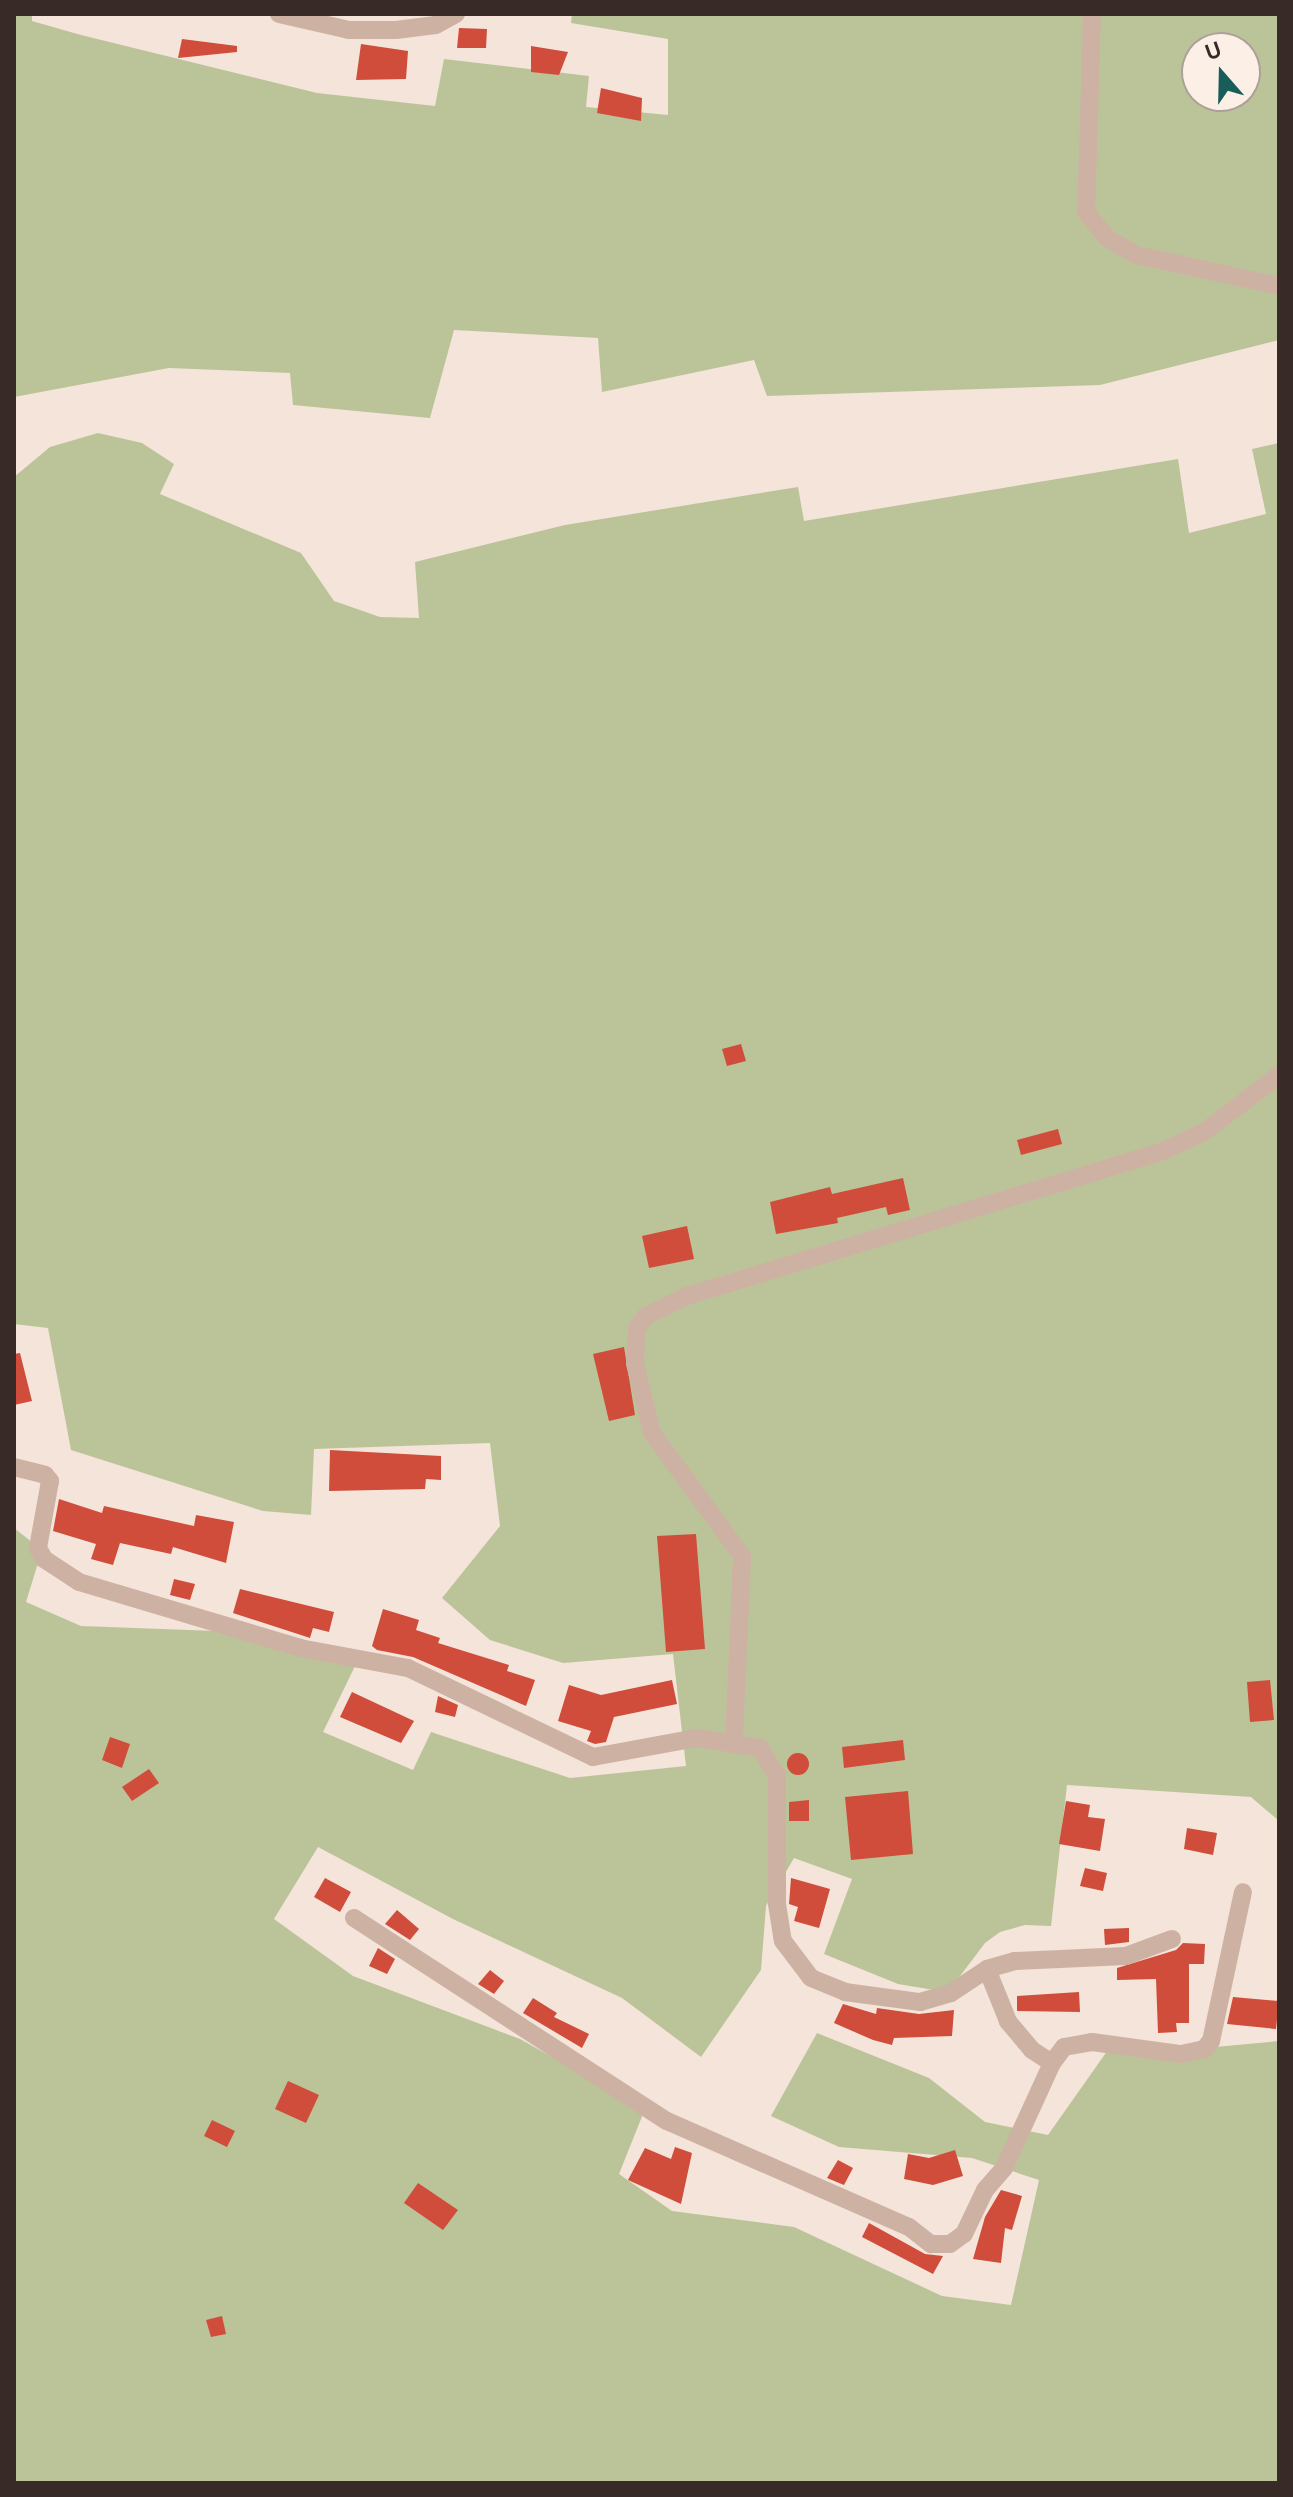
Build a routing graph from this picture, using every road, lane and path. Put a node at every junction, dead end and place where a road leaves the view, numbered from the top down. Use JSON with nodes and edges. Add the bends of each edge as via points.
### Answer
{"nodes":[{"id":1,"x":279,"y":14,"type":"edge"},
{"id":2,"x":456,"y":14,"type":"edge"},
{"id":3,"x":1092,"y":14,"type":"edge"},
{"id":4,"x":1279,"y":286,"type":"edge"},
{"id":5,"x":1279,"y":1075,"type":"edge"},
{"id":6,"x":14,"y":1467,"type":"edge"},
{"id":7,"x":734,"y":1741,"type":"junction"},
{"id":8,"x":1243,"y":1892,"type":"dead end"},
{"id":9,"x":354,"y":1918,"type":"dead end"},
{"id":10,"x":1172,"y":1939,"type":"dead end"},
{"id":11,"x":987,"y":1969,"type":"junction"},
{"id":12,"x":1052,"y":2063,"type":"junction"}],
"edges":[{"from":1,"to":2,"type":"street","via":[[349,30],[396,30],[436,25]]},
{"from":3,"to":4,"type":"street","via":[[1086,212],[1106,237],[1136,255]]},
{"from":5,"to":7,"type":"street","via":[[1204,1132],[1163,1151],[687,1296],[646,1316],[637,1328],[635,1363],[652,1433],[742,1556]]},
{"from":6,"to":7,"type":"street","via":[[50,1481],[38,1548],[44,1559],[79,1582],[300,1648],[408,1668],[593,1757],[659,1742]]},
{"from":7,"to":11,"type":"street","via":[[760,1748],[777,1775],[777,1904],[783,1941],[811,1978],[845,1992],[920,2002],[951,1993]]},
{"from":8,"to":12,"type":"street","via":[[1211,2041],[1204,2049],[1181,2054],[1092,2042],[1064,2047]]},
{"from":9,"to":12,"type":"street","via":[[667,2121],[909,2227],[931,2244],[950,2244],[964,2234],[985,2190],[1004,2168]]},
{"from":10,"to":11,"type":"street","via":[[1126,1956],[1015,1961]]},
{"from":11,"to":12,"type":"street","via":[[1008,2021],[1032,2050]]}]}
